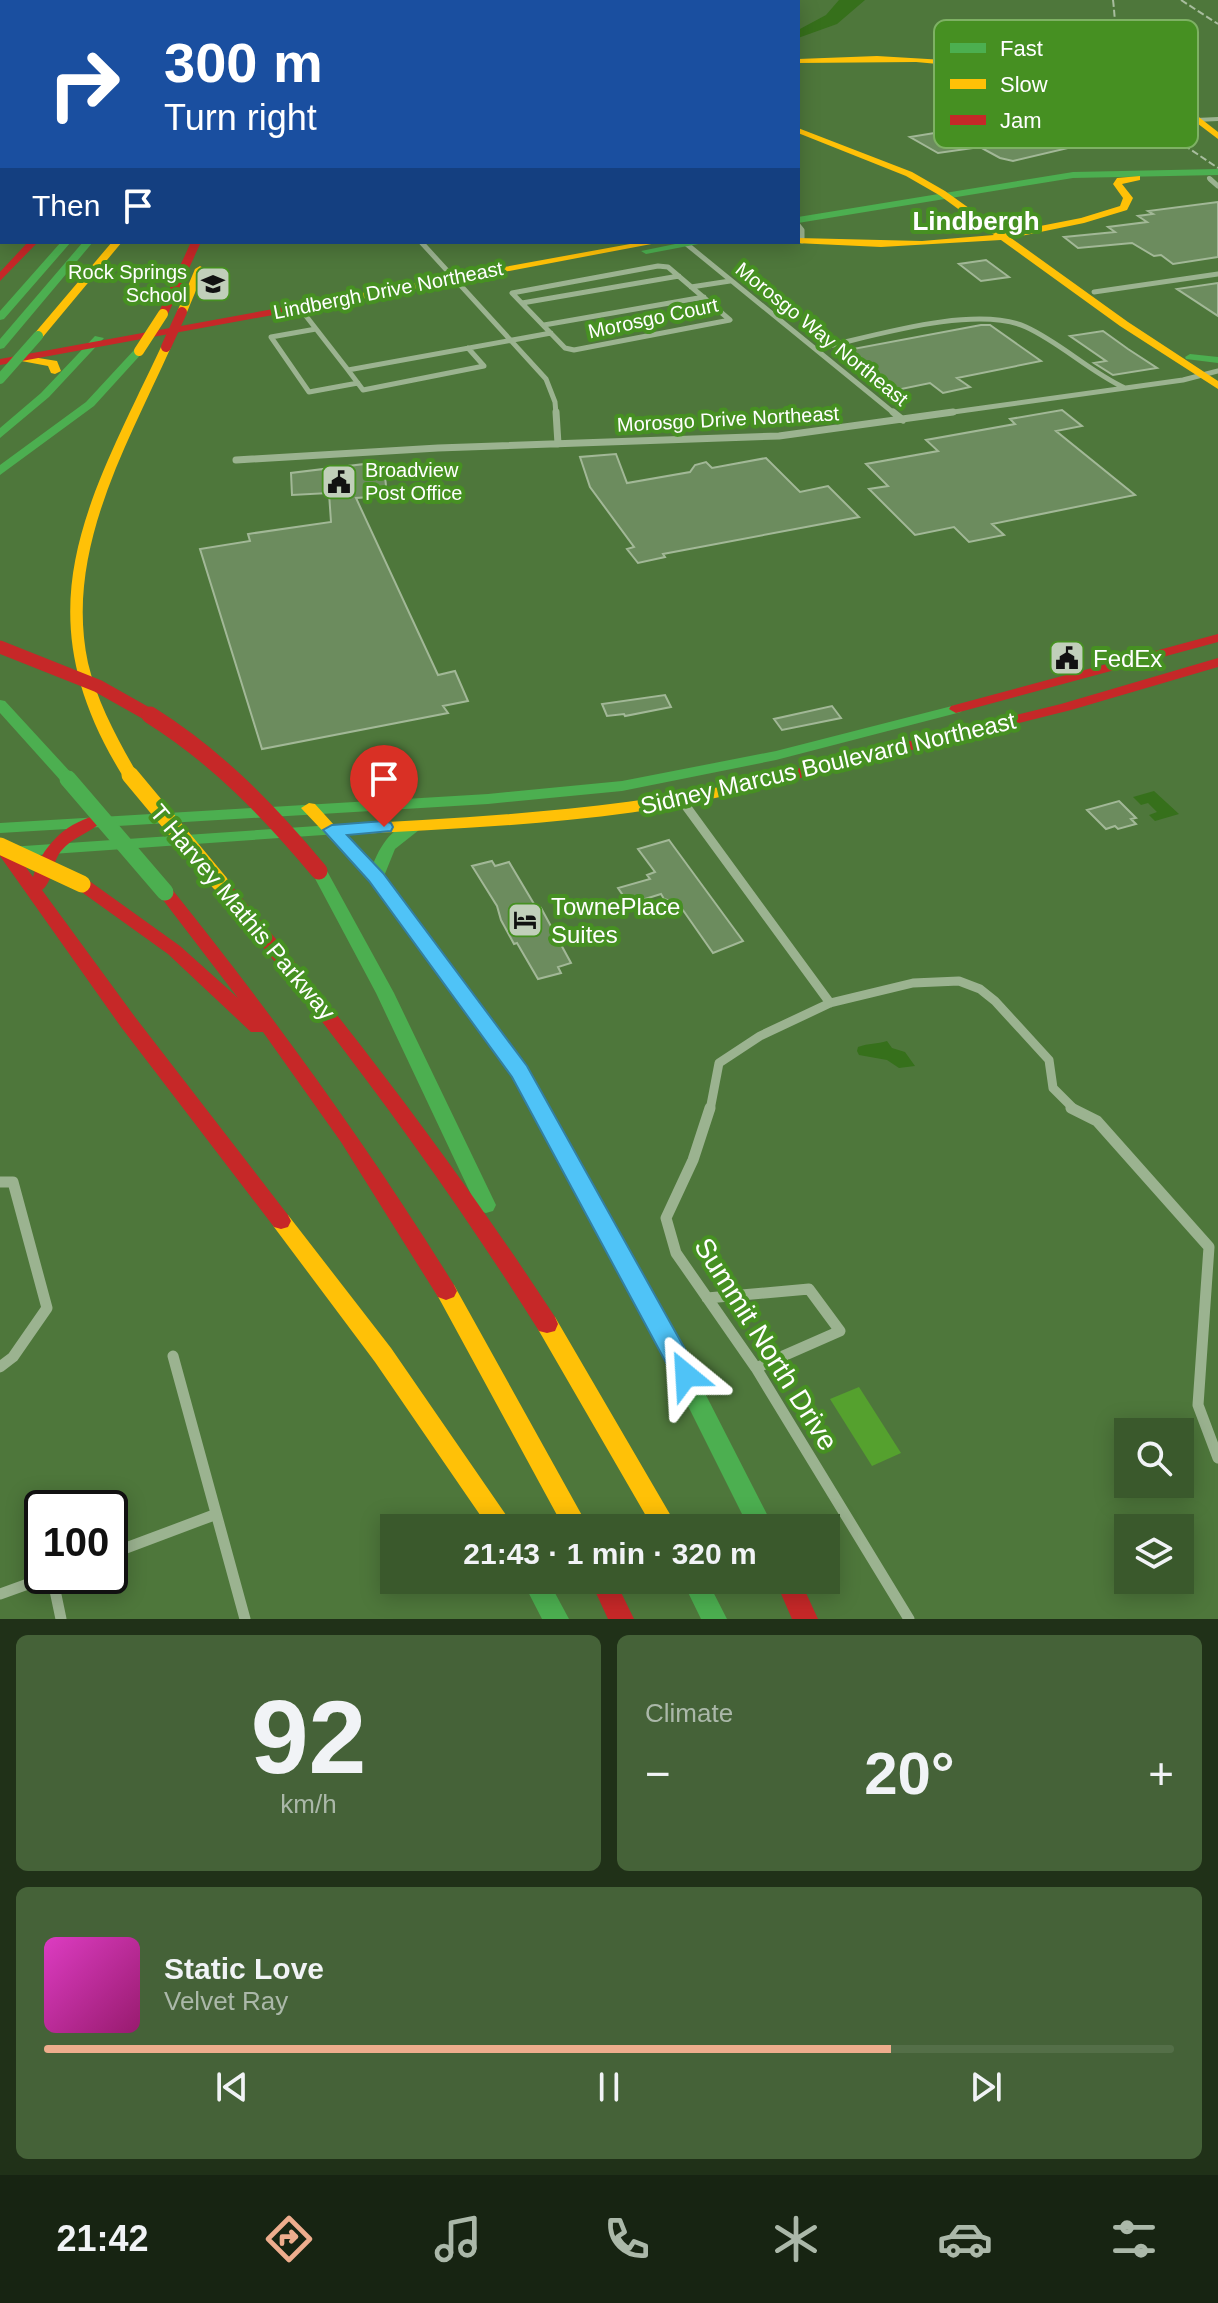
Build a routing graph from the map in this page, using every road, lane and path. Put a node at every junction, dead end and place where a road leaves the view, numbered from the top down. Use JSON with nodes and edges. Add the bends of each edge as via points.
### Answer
{"nodes":[{"id":1,"x":800,"y":61,"type":"edge"},
{"id":2,"x":934,"y":61,"type":"edge"},
{"id":3,"x":1218,"y":119,"type":"edge"},
{"id":4,"x":1198,"y":120,"type":"edge"},
{"id":5,"x":1198,"y":121,"type":"edge"},
{"id":6,"x":800,"y":128,"type":"edge"},
{"id":7,"x":800,"y":128,"type":"edge"},
{"id":8,"x":1218,"y":136,"type":"edge"},
{"id":9,"x":800,"y":137,"type":"edge"},
{"id":10,"x":817,"y":137,"type":"junction"},
{"id":11,"x":1073,"y":175,"type":"junction"},
{"id":12,"x":1156,"y":177,"type":"junction"},
{"id":13,"x":1215,"y":177,"type":"edge"},
{"id":14,"x":1099,"y":183,"type":"junction"},
{"id":15,"x":952,"y":196,"type":"junction"},
{"id":16,"x":870,"y":210,"type":"junction"},
{"id":17,"x":1117,"y":210,"type":"junction"},
{"id":18,"x":1056,"y":227,"type":"junction"},
{"id":19,"x":800,"y":232,"type":"edge"},
{"id":20,"x":800,"y":232,"type":"edge"},
{"id":21,"x":1011,"y":237,"type":"junction"},
{"id":22,"x":38,"y":244,"type":"edge"},
{"id":23,"x":64,"y":244,"type":"edge"},
{"id":24,"x":86,"y":244,"type":"edge"},
{"id":25,"x":115,"y":244,"type":"edge"},
{"id":26,"x":195,"y":244,"type":"edge"},
{"id":27,"x":210,"y":244,"type":"edge"},
{"id":28,"x":423,"y":244,"type":"edge"},
{"id":29,"x":646,"y":244,"type":"edge"},
{"id":30,"x":685,"y":244,"type":"edge"},
{"id":31,"x":692,"y":244,"type":"edge"},
{"id":32,"x":902,"y":247,"type":"junction"},
{"id":33,"x":1038,"y":249,"type":"junction"},
{"id":34,"x":1218,"y":274,"type":"edge"},
{"id":35,"x":679,"y":276,"type":"junction"},
{"id":36,"x":0,"y":278,"type":"edge"},
{"id":37,"x":456,"y":280,"type":"junction"},
{"id":38,"x":730,"y":281,"type":"junction"},
{"id":39,"x":691,"y":287,"type":"junction"},
{"id":40,"x":1102,"y":291,"type":"junction"},
{"id":41,"x":0,"y":296,"type":"edge"},
{"id":42,"x":704,"y":297,"type":"junction"},
{"id":43,"x":522,"y":303,"type":"junction"},
{"id":44,"x":299,"y":307,"type":"junction"},
{"id":45,"x":0,"y":317,"type":"edge"},
{"id":46,"x":544,"y":325,"type":"junction"},
{"id":47,"x":316,"y":329,"type":"junction"},
{"id":48,"x":551,"y":333,"type":"junction"},
{"id":49,"x":511,"y":340,"type":"junction"},
{"id":50,"x":88,"y":343,"type":"junction"},
{"id":51,"x":2,"y":347,"type":"edge"},
{"id":52,"x":468,"y":348,"type":"junction"},
{"id":53,"x":816,"y":349,"type":"junction"},
{"id":54,"x":20,"y":358,"type":"junction"},
{"id":55,"x":0,"y":362,"type":"edge"},
{"id":56,"x":348,"y":370,"type":"junction"},
{"id":57,"x":55,"y":371,"type":"junction"},
{"id":58,"x":1215,"y":373,"type":"edge"},
{"id":59,"x":0,"y":379,"type":"edge"},
{"id":60,"x":358,"y":383,"type":"junction"},
{"id":61,"x":1125,"y":388,"type":"junction"},
{"id":62,"x":0,"y":420,"type":"edge"},
{"id":63,"x":903,"y":420,"type":"junction"},
{"id":64,"x":0,"y":434,"type":"edge"},
{"id":65,"x":558,"y":444,"type":"junction"},
{"id":66,"x":236,"y":460,"type":"dead end"},
{"id":67,"x":0,"y":471,"type":"edge"},
{"id":68,"x":1218,"y":638,"type":"edge"},
{"id":69,"x":0,"y":647,"type":"edge"},
{"id":70,"x":1218,"y":662,"type":"edge"},
{"id":71,"x":0,"y":704,"type":"edge"},
{"id":72,"x":683,"y":802,"type":"junction"},
{"id":73,"x":309,"y":808,"type":"junction"},
{"id":74,"x":94,"y":821,"type":"junction"},
{"id":75,"x":413,"y":826,"type":"junction"},
{"id":76,"x":0,"y":828,"type":"edge"},
{"id":77,"x":332,"y":830,"type":"junction"},
{"id":78,"x":48,"y":849,"type":"junction"},
{"id":79,"x":2,"y":850,"type":"edge"},
{"id":80,"x":376,"y":877,"type":"junction"},
{"id":81,"x":36,"y":897,"type":"junction"},
{"id":82,"x":830,"y":1003,"type":"junction"},
{"id":83,"x":303,"y":1074,"type":"junction"},
{"id":84,"x":0,"y":1182,"type":"edge"},
{"id":85,"x":522,"y":1282,"type":"junction"},
{"id":86,"x":707,"y":1298,"type":"junction"},
{"id":87,"x":173,"y":1356,"type":"dead end"},
{"id":88,"x":0,"y":1367,"type":"edge"},
{"id":89,"x":756,"y":1368,"type":"junction"},
{"id":90,"x":1218,"y":1458,"type":"edge"},
{"id":91,"x":494,"y":1514,"type":"edge"},
{"id":92,"x":570,"y":1514,"type":"edge"},
{"id":93,"x":658,"y":1514,"type":"edge"},
{"id":94,"x":755,"y":1514,"type":"edge"},
{"id":95,"x":214,"y":1515,"type":"junction"},
{"id":96,"x":128,"y":1547,"type":"edge"},
{"id":97,"x":24,"y":1586,"type":"edge"},
{"id":98,"x":0,"y":1594,"type":"edge"},
{"id":99,"x":55,"y":1594,"type":"edge"},
{"id":100,"x":542,"y":1594,"type":"edge"},
{"id":101,"x":609,"y":1594,"type":"edge"},
{"id":102,"x":701,"y":1594,"type":"edge"},
{"id":103,"x":793,"y":1594,"type":"edge"},
{"id":104,"x":61,"y":1619,"type":"edge"},
{"id":105,"x":245,"y":1619,"type":"edge"},
{"id":106,"x":556,"y":1619,"type":"edge"},
{"id":107,"x":621,"y":1619,"type":"edge"},
{"id":108,"x":714,"y":1619,"type":"edge"},
{"id":109,"x":805,"y":1619,"type":"edge"},
{"id":110,"x":909,"y":1619,"type":"edge"}],
"edges":[{"from":1,"to":2,"type":"main road","bridge":true},
{"from":3,"to":4,"type":"street"},
{"from":5,"to":8,"type":"main road"},
{"from":6,"to":10,"type":"main road"},
{"from":7,"to":15,"type":"main road","via":[[916,173]]},
{"from":9,"to":10,"type":"main road"},
{"from":10,"to":15,"type":"main road"},
{"from":11,"to":13,"type":"main road"},
{"from":11,"to":14,"type":"main road"},
{"from":11,"to":15,"type":"main road"},
{"from":12,"to":13,"type":"main road"},
{"from":12,"to":14,"type":"main road"},
{"from":12,"to":17,"type":"main road","via":[[1118,182],[1128,198]]},
{"from":14,"to":17,"type":"main road","via":[[1119,199]]},
{"from":15,"to":16,"type":"main road"},
{"from":15,"to":21,"type":"main road"},
{"from":16,"to":19,"type":"main road"},
{"from":16,"to":32,"type":"main road","via":[[840,220],[837,230],[859,242]]},
{"from":17,"to":18,"type":"main road"},
{"from":18,"to":21,"type":"main road"},
{"from":18,"to":33,"type":"main road","via":[[1036,240]]},
{"from":20,"to":32,"type":"main road"},
{"from":21,"to":32,"type":"main road"},
{"from":21,"to":33,"type":"main road"},
{"from":21,"to":58,"type":"main road","via":[[1124,324]]},
{"from":22,"to":36,"type":"main road"},
{"from":22,"to":41,"type":"main road"},
{"from":23,"to":45,"type":"main road"},
{"from":24,"to":51,"type":"main road"},
{"from":25,"to":59,"type":"main road","bridge":true},
{"from":26,"to":67,"type":"main road","bridge":true,"via":[[163,314],[117,378]]},
{"from":27,"to":85,"type":"main road","name":"T Harvey Mathis Parkway","bridge":true,"via":[[92,520],[75,593],[82,673],[103,730],[130,775],[377,1072]]},
{"from":28,"to":37,"type":"street"},
{"from":29,"to":37,"type":"main road","name":"Lindbergh Drive Northeast"},
{"from":30,"to":37,"type":"main road"},
{"from":31,"to":38,"type":"street","name":"Morosgo Way Northeast"},
{"from":33,"to":40,"type":"main road"},
{"from":34,"to":40,"type":"street"},
{"from":35,"to":39,"type":"street","name":"Morosgo Court"},
{"from":35,"to":43,"type":"street"},
{"from":35,"to":43,"type":"street","name":"Morosgo Court","via":[[658,266],[512,293]]},
{"from":37,"to":44,"type":"main road","name":"Lindbergh Drive Northeast"},
{"from":37,"to":49,"type":"street"},
{"from":38,"to":39,"type":"street"},
{"from":38,"to":53,"type":"street","name":"Morosgo Way Northeast"},
{"from":39,"to":42,"type":"street","name":"Morosgo Court"},
{"from":40,"to":58,"type":"main road"},
{"from":42,"to":46,"type":"street"},
{"from":42,"to":48,"type":"street","name":"Morosgo Court","via":[[730,320],[574,350]]},
{"from":43,"to":46,"type":"street","name":"Morosgo Court"},
{"from":44,"to":47,"type":"street"},
{"from":44,"to":50,"type":"main road","name":"Lindbergh Drive Northeast"},
{"from":46,"to":48,"type":"street","name":"Morosgo Court"},
{"from":47,"to":56,"type":"street"},
{"from":47,"to":60,"type":"street","via":[[271,337],[309,392]]},
{"from":48,"to":49,"type":"street"},
{"from":49,"to":52,"type":"street"},
{"from":49,"to":65,"type":"street","via":[[551,390]]},
{"from":50,"to":51,"type":"main road","name":"Lindbergh Drive Northeast"},
{"from":50,"to":54,"type":"main road","name":"Lindbergh Drive Northeast"},
{"from":50,"to":57,"type":"main road"},
{"from":50,"to":64,"type":"main road","via":[[45,395]]},
{"from":52,"to":56,"type":"street"},
{"from":52,"to":60,"type":"street","via":[[484,366],[363,390]]},
{"from":53,"to":61,"type":"street","via":[[965,319],[1013,323]]},
{"from":53,"to":63,"type":"street","name":"Morosgo Way Northeast"},
{"from":54,"to":55,"type":"main road","name":"Lindbergh Drive Northeast"},
{"from":54,"to":57,"type":"main road","via":[[53,363]]},
{"from":56,"to":60,"type":"street"},
{"from":57,"to":62,"type":"main road"},
{"from":58,"to":61,"type":"street","name":"Morosgo Drive Northeast"},
{"from":61,"to":63,"type":"street","name":"Morosgo Drive Northeast"},
{"from":63,"to":65,"type":"street","name":"Morosgo Drive Northeast","via":[[779,436]]},
{"from":65,"to":66,"type":"street","name":"Morosgo Drive Northeast"},
{"from":68,"to":73,"type":"main road","name":"Sidney Marcus Boulevard Northeast","via":[[871,732],[665,779],[552,793]]},
{"from":69,"to":85,"type":"main road","bridge":true,"via":[[92,681],[147,709],[198,742],[273,812],[319,871],[385,993]]},
{"from":70,"to":72,"type":"main road","name":"Sidney Marcus Boulevard Northeast","via":[[1066,707]]},
{"from":71,"to":83,"type":"main road","name":"T Harvey Mathis Parkway","bridge":true,"via":[[245,989]]},
{"from":72,"to":75,"type":"main road","name":"Sidney Marcus Boulevard Northeast"},
{"from":72,"to":82,"type":"street"},
{"from":73,"to":74,"type":"main road","name":"Sidney Marcus Boulevard Northeast"},
{"from":73,"to":77,"type":"main road"},
{"from":74,"to":76,"type":"main road","name":"Sidney Marcus Boulevard Northeast"},
{"from":74,"to":78,"type":"main road"},
{"from":75,"to":77,"type":"main road","name":"Sidney Marcus Boulevard Northeast"},
{"from":75,"to":80,"type":"main road","via":[[388,846]]},
{"from":77,"to":78,"type":"main road","name":"Sidney Marcus Boulevard Northeast"},
{"from":77,"to":80,"type":"main road"},
{"from":78,"to":79,"type":"main road","name":"Sidney Marcus Boulevard Northeast"},
{"from":78,"to":81,"type":"main road"},
{"from":79,"to":81,"type":"main road"},
{"from":79,"to":83,"type":"main road","bridge":true,"via":[[82,884],[157,935],[204,973]]},
{"from":80,"to":94,"type":"main road","via":[[534,1094]]},
{"from":81,"to":91,"type":"main road","via":[[352,1310]]},
{"from":82,"to":86,"type":"street","name":"Summit North Drive","via":[[760,1036],[719,1063],[698,1154],[666,1218],[676,1253]]},
{"from":82,"to":90,"type":"street","name":"Summit North Drive","via":[[913,983],[959,981],[980,989],[1049,1060],[1053,1088],[1068,1106],[1097,1121],[1209,1247],[1198,1405]]},
{"from":83,"to":92,"type":"main road","name":"T Harvey Mathis Parkway","via":[[419,1245]]},
{"from":84,"to":88,"type":"street","via":[[13,1182],[47,1308]]},
{"from":85,"to":93,"type":"main road","name":"T Harvey Mathis Parkway"},
{"from":86,"to":89,"type":"street","name":"Summit North Drive"},
{"from":86,"to":89,"type":"street","via":[[809,1289],[840,1331]]},
{"from":87,"to":95,"type":"street"},
{"from":89,"to":110,"type":"street","name":"Summit North Drive"},
{"from":95,"to":96,"type":"street"},
{"from":95,"to":105,"type":"street"},
{"from":97,"to":98,"type":"street"},
{"from":99,"to":104,"type":"street"},
{"from":100,"to":106,"type":"main road"},
{"from":101,"to":107,"type":"main road"},
{"from":102,"to":108,"type":"main road"},
{"from":103,"to":109,"type":"main road"}]}
